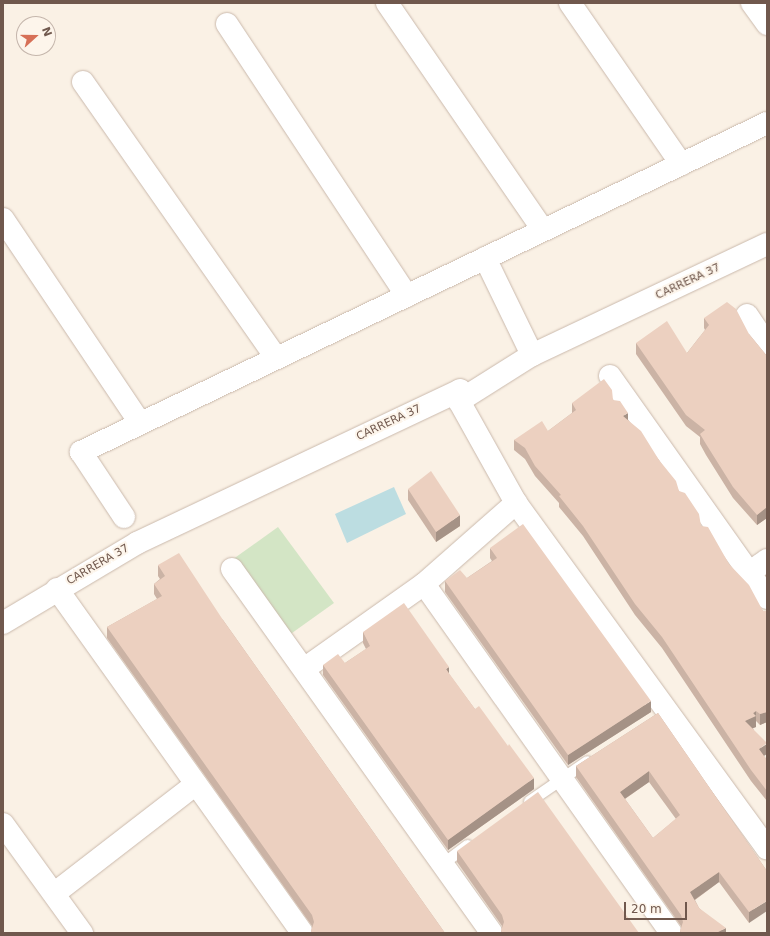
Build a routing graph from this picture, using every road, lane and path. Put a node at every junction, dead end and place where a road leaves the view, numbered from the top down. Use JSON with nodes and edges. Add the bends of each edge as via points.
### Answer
{"nodes":[{"id":1,"x":387,"y":3,"type":"edge"},
{"id":2,"x":570,"y":3,"type":"edge"},
{"id":3,"x":752,"y":3,"type":"edge"},
{"id":4,"x":226,"y":24,"type":"dead end"},
{"id":5,"x":767,"y":24,"type":"edge"},
{"id":6,"x":84,"y":82,"type":"dead end"},
{"id":7,"x":767,"y":123,"type":"edge"},
{"id":8,"x":681,"y":164,"type":"junction"},
{"id":9,"x":3,"y":219,"type":"edge"},
{"id":10,"x":543,"y":230,"type":"junction"},
{"id":11,"x":767,"y":244,"type":"edge"},
{"id":12,"x":485,"y":258,"type":"junction"},
{"id":13,"x":407,"y":296,"type":"junction"},
{"id":14,"x":747,"y":316,"type":"dead end"},
{"id":15,"x":767,"y":345,"type":"edge"},
{"id":16,"x":532,"y":355,"type":"junction"},
{"id":17,"x":276,"y":358,"type":"junction"},
{"id":18,"x":610,"y":376,"type":"dead end"},
{"id":19,"x":459,"y":401,"type":"junction"},
{"id":20,"x":140,"y":423,"type":"junction"},
{"id":21,"x":516,"y":503,"type":"junction"},
{"id":22,"x":124,"y":517,"type":"dead end"},
{"id":23,"x":767,"y":560,"type":"edge"},
{"id":24,"x":232,"y":569,"type":"dead end"},
{"id":25,"x":749,"y":573,"type":"junction"},
{"id":26,"x":424,"y":584,"type":"junction"},
{"id":27,"x":57,"y":589,"type":"junction"},
{"id":28,"x":767,"y":598,"type":"edge"},
{"id":29,"x":3,"y":623,"type":"edge"},
{"id":30,"x":304,"y":668,"type":"junction"},
{"id":31,"x":595,"y":756,"type":"edge"},
{"id":32,"x":562,"y":778,"type":"junction"},
{"id":33,"x":196,"y":784,"type":"junction"},
{"id":34,"x":518,"y":809,"type":"edge"},
{"id":35,"x":3,"y":824,"type":"edge"},
{"id":36,"x":474,"y":840,"type":"edge"},
{"id":37,"x":767,"y":849,"type":"edge"},
{"id":38,"x":442,"y":863,"type":"junction"},
{"id":39,"x":55,"y":892,"type":"junction"},
{"id":40,"x":82,"y":933,"type":"edge"},
{"id":41,"x":302,"y":933,"type":"edge"},
{"id":42,"x":492,"y":933,"type":"edge"},
{"id":43,"x":671,"y":933,"type":"edge"}],
"edges":[{"from":1,"to":10,"type":"street"},
{"from":2,"to":8,"type":"street"},
{"from":3,"to":5,"type":"street"},
{"from":4,"to":13,"type":"street"},
{"from":6,"to":17,"type":"street"},
{"from":7,"to":8,"type":"street"},
{"from":8,"to":10,"type":"street"},
{"from":9,"to":20,"type":"street"},
{"from":10,"to":12,"type":"street"},
{"from":11,"to":16,"type":"street","name":"CARRERA 37"},
{"from":12,"to":13,"type":"street"},
{"from":12,"to":16,"type":"street"},
{"from":13,"to":17,"type":"street"},
{"from":14,"to":15,"type":"street"},
{"from":16,"to":19,"type":"street","name":"CARRERA 37"},
{"from":17,"to":20,"type":"street"},
{"from":18,"to":25,"type":"street"},
{"from":19,"to":21,"type":"street"},
{"from":19,"to":27,"type":"street","name":"CARRERA 37","via":[[460,390],[137,543]]},
{"from":20,"to":22,"type":"street","via":[[81,452]]},
{"from":21,"to":26,"type":"street"},
{"from":21,"to":37,"type":"street","via":[[662,714]]},
{"from":23,"to":25,"type":"street"},
{"from":24,"to":30,"type":"street"},
{"from":25,"to":28,"type":"street"},
{"from":26,"to":30,"type":"street"},
{"from":26,"to":32,"type":"street"},
{"from":27,"to":29,"type":"street","name":"CARRERA 37"},
{"from":27,"to":33,"type":"street"},
{"from":30,"to":38,"type":"street"},
{"from":31,"to":32,"type":"lane"},
{"from":32,"to":34,"type":"lane"},
{"from":32,"to":43,"type":"street"},
{"from":33,"to":39,"type":"street"},
{"from":33,"to":41,"type":"street"},
{"from":35,"to":39,"type":"street"},
{"from":36,"to":38,"type":"lane"},
{"from":38,"to":42,"type":"street"},
{"from":39,"to":40,"type":"street"}]}
